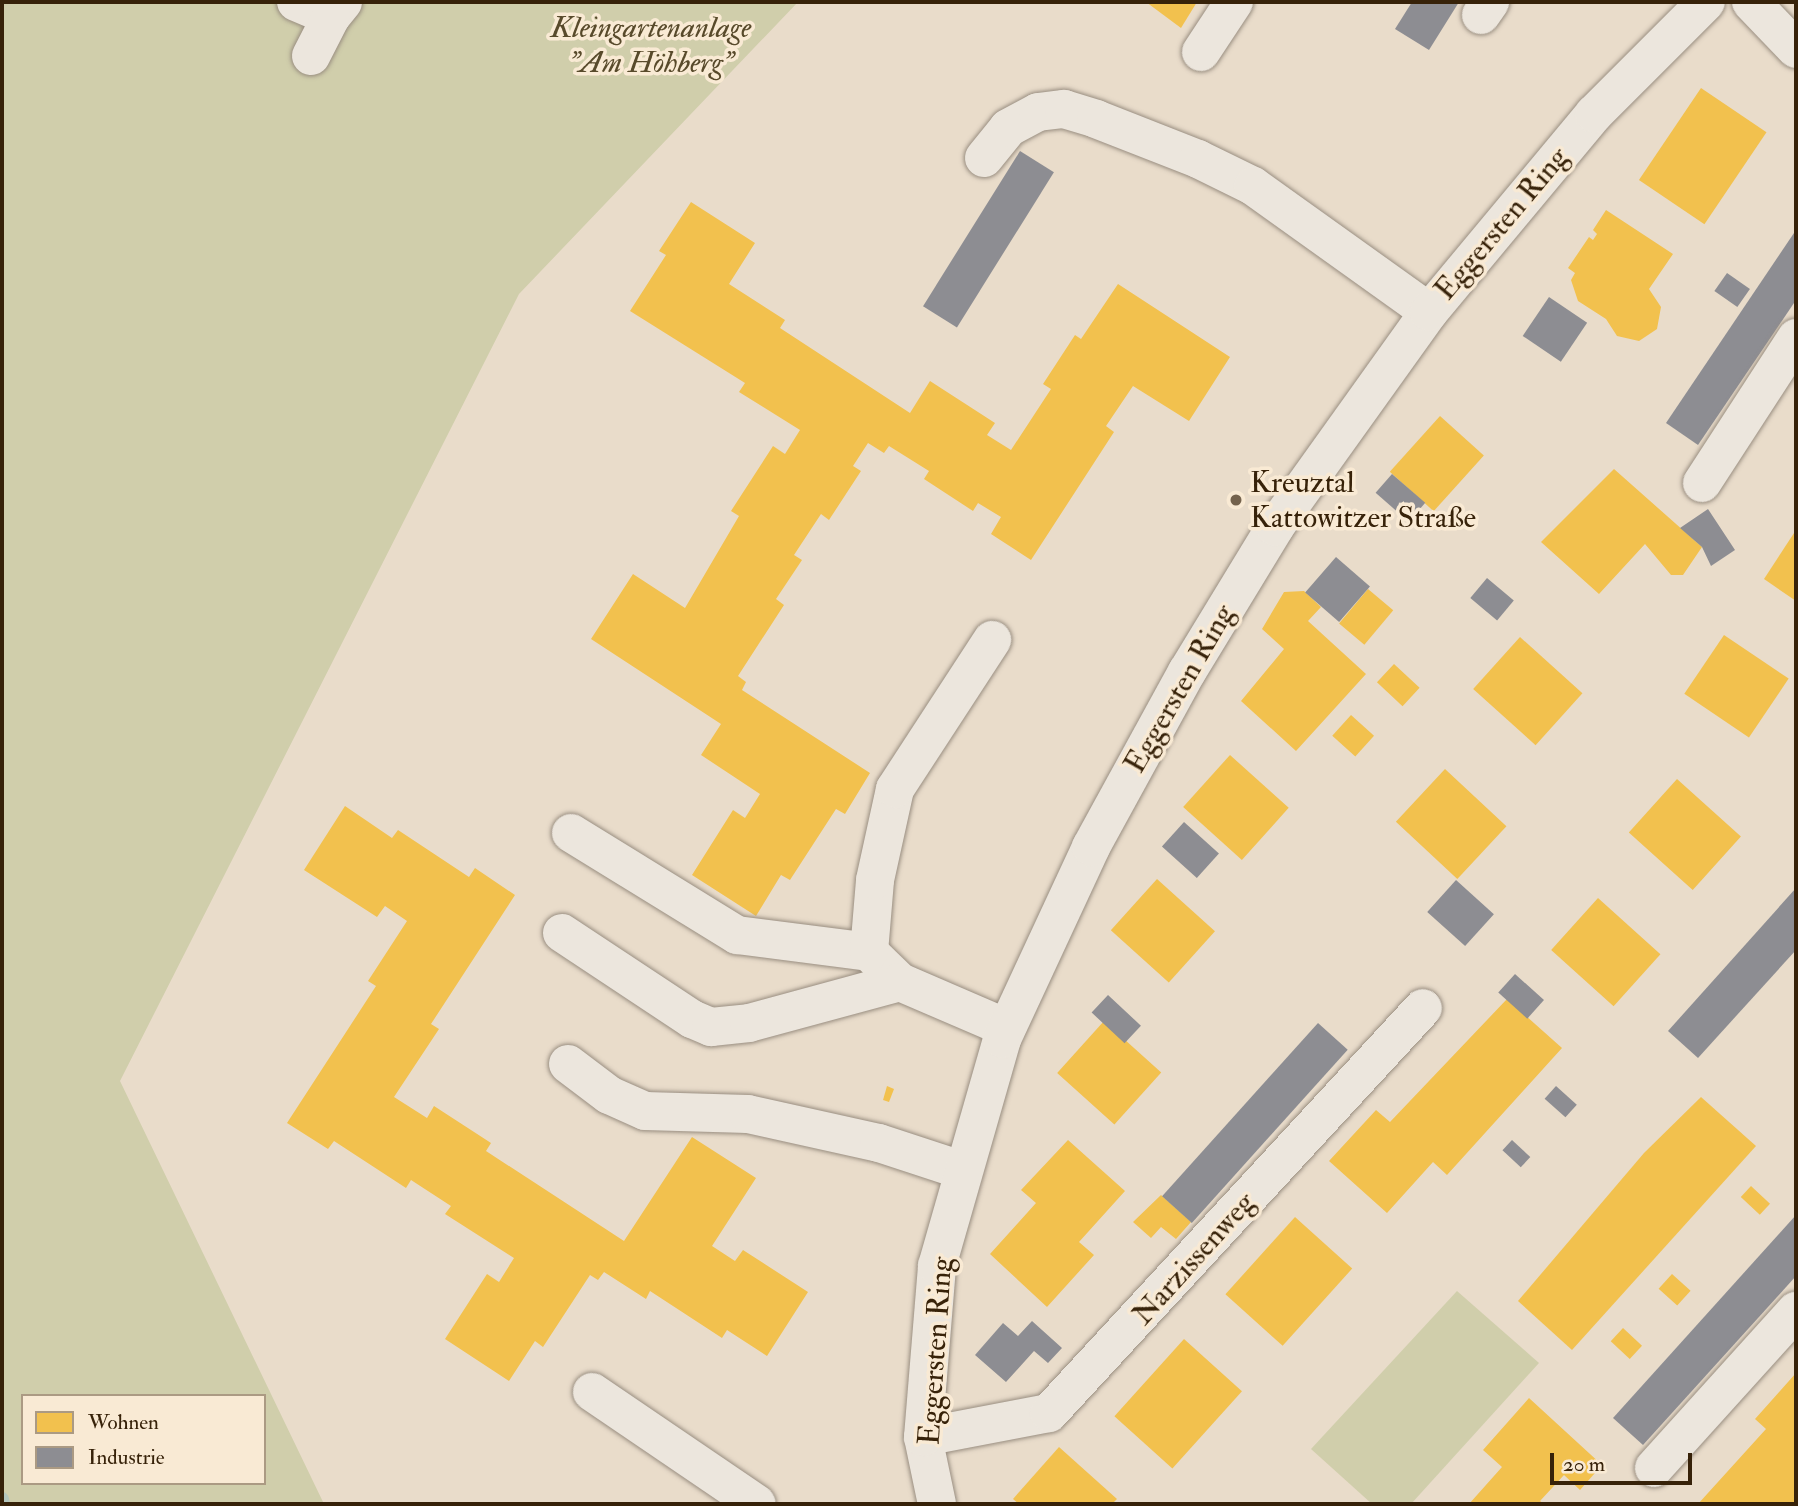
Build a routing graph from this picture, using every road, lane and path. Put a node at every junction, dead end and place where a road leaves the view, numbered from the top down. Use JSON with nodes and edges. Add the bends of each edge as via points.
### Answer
{"nodes":[{"id":1,"x":296,"y":2,"type":"edge"},
{"id":2,"x":1234,"y":2,"type":"edge"},
{"id":3,"x":1706,"y":2,"type":"edge"},
{"id":4,"x":1751,"y":2,"type":"edge"},
{"id":5,"x":337,"y":9,"type":"edge"},
{"id":6,"x":1796,"y":48,"type":"edge"},
{"id":7,"x":1201,"y":52,"type":"dead end"},
{"id":8,"x":311,"y":56,"type":"dead end"},
{"id":9,"x":984,"y":158,"type":"dead end"},
{"id":10,"x":1429,"y":312,"type":"junction"},
{"id":11,"x":1796,"y":338,"type":"edge"},
{"id":12,"x":1702,"y":483,"type":"dead end"},
{"id":13,"x":992,"y":640,"type":"dead end"},
{"id":14,"x":571,"y":833,"type":"dead end"},
{"id":15,"x":562,"y":933,"type":"dead end"},
{"id":16,"x":869,"y":952,"type":"junction"},
{"id":17,"x":900,"y":982,"type":"junction"},
{"id":18,"x":1423,"y":1008,"type":"dead end"},
{"id":19,"x":1007,"y":1028,"type":"junction"},
{"id":20,"x":568,"y":1065,"type":"dead end"},
{"id":21,"x":964,"y":1171,"type":"junction"},
{"id":22,"x":1796,"y":1311,"type":"edge"},
{"id":23,"x":592,"y":1392,"type":"dead end"},
{"id":24,"x":923,"y":1437,"type":"junction"},
{"id":25,"x":1654,"y":1468,"type":"dead end"},
{"id":26,"x":757,"y":1504,"type":"edge"},
{"id":27,"x":937,"y":1504,"type":"edge"}],
"edges":[{"from":1,"to":5,"type":"street"},
{"from":2,"to":7,"type":"street"},
{"from":3,"to":10,"type":"street","name":"Eggersten Ring","via":[[1594,114]]},
{"from":4,"to":6,"type":"street"},
{"from":5,"to":8,"type":"street"},
{"from":9,"to":10,"type":"street","via":[[1008,128],[1038,112],[1064,109],[1096,119],[1253,186]]},
{"from":10,"to":19,"type":"street","name":"Eggersten Ring","via":[[1275,527],[1186,672],[1091,847]]},
{"from":11,"to":12,"type":"street"},
{"from":13,"to":16,"type":"street","via":[[895,789],[875,880]]},
{"from":14,"to":16,"type":"street","via":[[737,935]]},
{"from":15,"to":17,"type":"street","via":[[692,1019],[712,1027],[749,1023]]},
{"from":16,"to":17,"type":"street"},
{"from":17,"to":19,"type":"street"},
{"from":18,"to":24,"type":"street","name":"Narzissenweg","via":[[1084,1381],[1049,1413]]},
{"from":19,"to":21,"type":"street","name":"Eggersten Ring"},
{"from":20,"to":21,"type":"street","via":[[610,1095],[645,1111],[748,1114],[879,1143]]},
{"from":21,"to":24,"type":"street","name":"Eggersten Ring","via":[[937,1266]]},
{"from":22,"to":25,"type":"street"},
{"from":23,"to":26,"type":"street"},
{"from":24,"to":27,"type":"street","name":"Eggersten Ring"}]}
